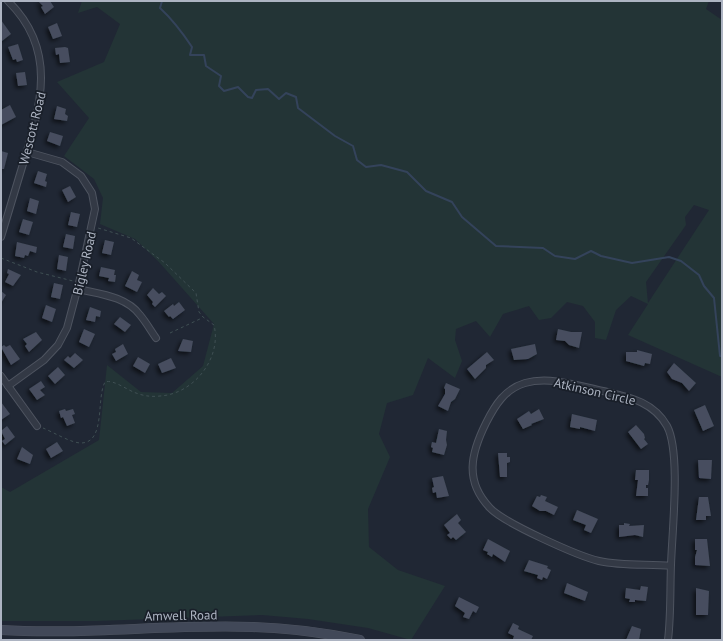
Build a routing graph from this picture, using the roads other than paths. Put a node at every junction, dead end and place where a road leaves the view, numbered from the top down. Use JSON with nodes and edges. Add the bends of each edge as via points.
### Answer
{"nodes":[{"id":1,"x":8,"y":1,"type":"edge"},
{"id":2,"x":27,"y":152,"type":"junction"},
{"id":3,"x":1,"y":236,"type":"edge"},
{"id":4,"x":78,"y":286,"type":"junction"},
{"id":5,"x":156,"y":338,"type":"dead end"},
{"id":6,"x":1,"y":376,"type":"edge"},
{"id":7,"x":8,"y":386,"type":"junction"},
{"id":8,"x":37,"y":426,"type":"road end"},
{"id":9,"x":671,"y":566,"type":"junction"},
{"id":10,"x":1,"y":630,"type":"edge"},
{"id":11,"x":360,"y":640,"type":"edge"},
{"id":12,"x":668,"y":640,"type":"edge"}],
"edges":[{"from":1,"to":2,"type":"street","name":"Wescott Road","via":[[30,29],[39,52],[41,66],[41,96]]},
{"from":2,"to":3,"type":"street","name":"Wescott Road"},
{"from":2,"to":4,"type":"street","name":"Bigley Road","via":[[62,162],[81,176],[88,185],[94,201],[92,226]]},
{"from":4,"to":5,"type":"street","via":[[131,305]]},
{"from":4,"to":7,"type":"street","name":"Bigley Road","via":[[67,328],[58,345],[44,360]]},
{"from":6,"to":7,"type":"street"},
{"from":7,"to":8,"type":"street"},
{"from":9,"to":9,"type":"street","name":"Atkinson Circle","via":[[595,560],[505,519],[490,509],[474,483],[472,460],[477,441],[495,406],[504,395],[525,383],[548,381],[634,398],[658,415],[666,425],[673,445]]},
{"from":9,"to":12,"type":"street","name":"Atkinson Circle"},
{"from":10,"to":11,"type":"main road","name":"Amwell Road","via":[[252,627],[303,631]]}]}
